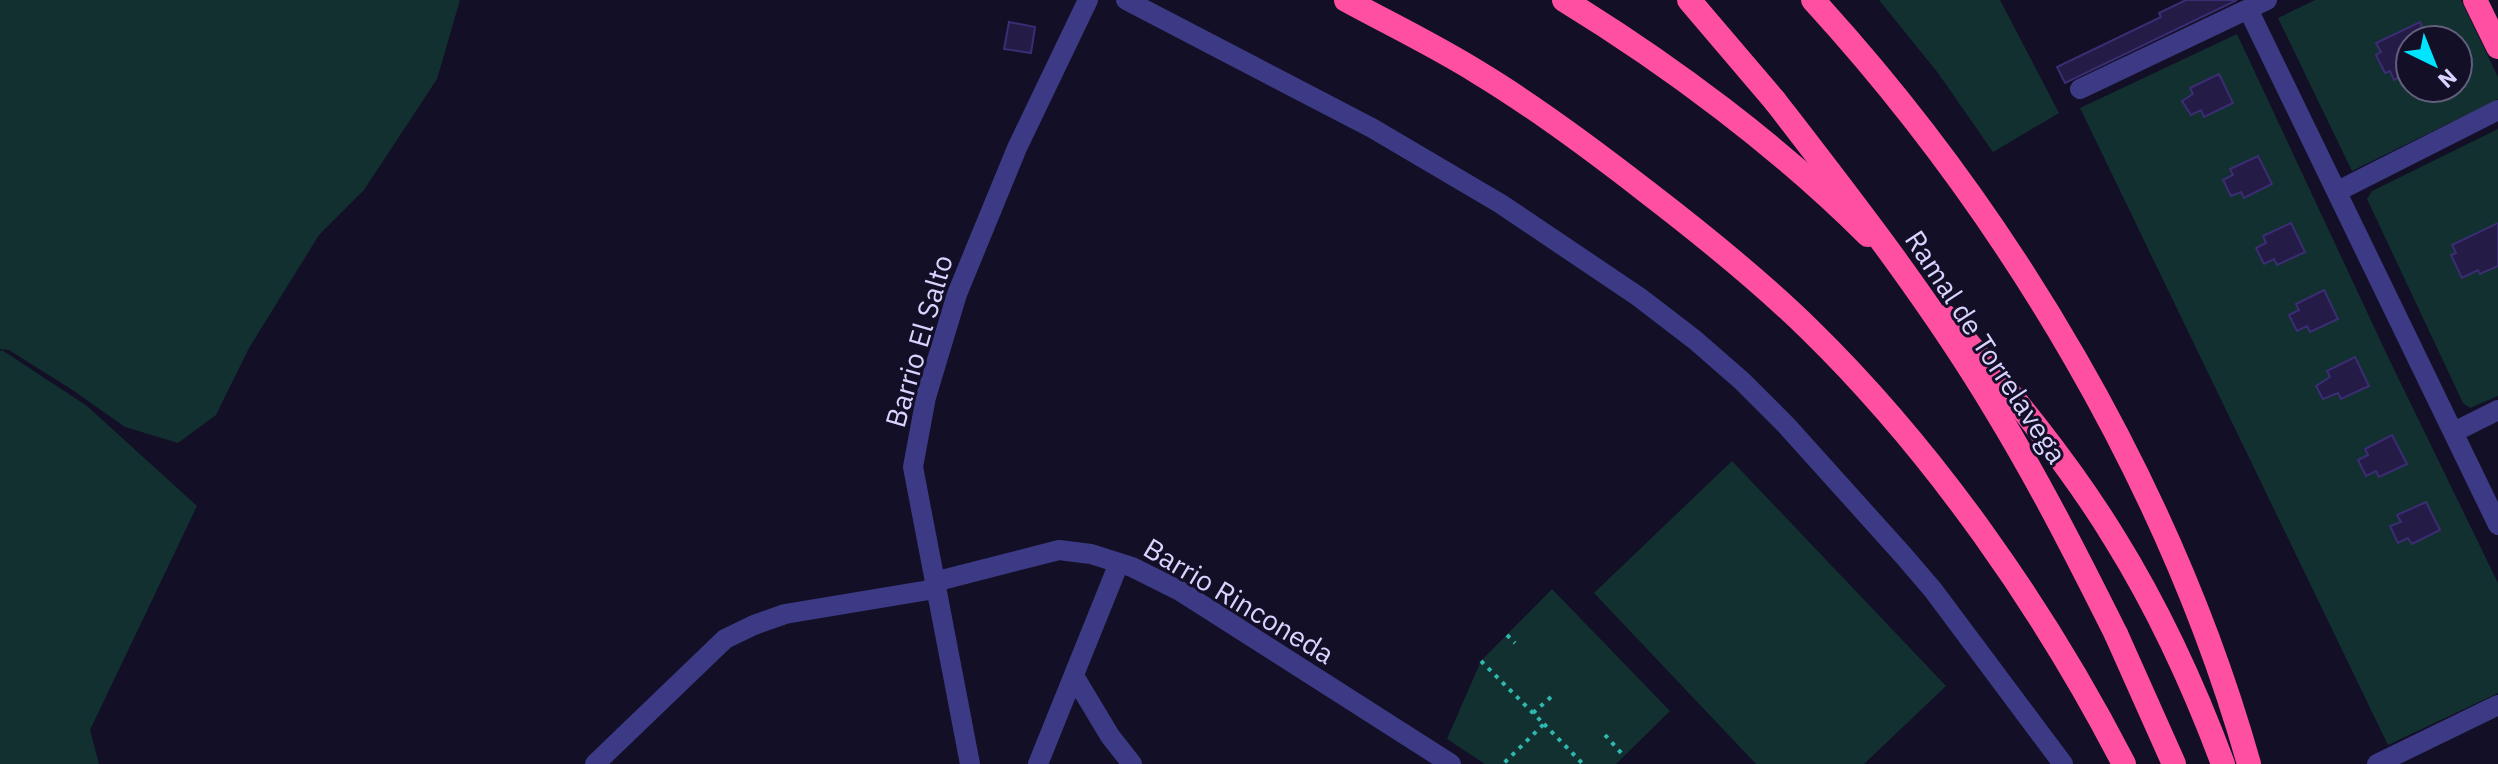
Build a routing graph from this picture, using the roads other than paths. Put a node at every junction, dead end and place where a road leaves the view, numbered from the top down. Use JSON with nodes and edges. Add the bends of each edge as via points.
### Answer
{"nodes":[{"id":1,"x":1088,"y":0,"type":"edge"},
{"id":2,"x":1126,"y":0,"type":"edge"},
{"id":3,"x":1346,"y":0,"type":"edge"},
{"id":4,"x":1564,"y":0,"type":"edge"},
{"id":5,"x":1689,"y":0,"type":"edge"},
{"id":6,"x":1813,"y":0,"type":"edge"},
{"id":7,"x":2267,"y":0,"type":"edge"},
{"id":8,"x":2475,"y":0,"type":"edge"},
{"id":9,"x":2248,"y":9,"type":"junction"},
{"id":10,"x":2498,"y":47,"type":"edge"},
{"id":11,"x":2080,"y":89,"type":"dead end"},
{"id":12,"x":2498,"y":110,"type":"edge"},
{"id":13,"x":2338,"y":191,"type":"junction"},
{"id":14,"x":2498,"y":410,"type":"edge"},
{"id":15,"x":2454,"y":432,"type":"junction"},
{"id":16,"x":2498,"y":525,"type":"edge"},
{"id":17,"x":1119,"y":563,"type":"junction"},
{"id":18,"x":934,"y":586,"type":"junction"},
{"id":19,"x":1074,"y":676,"type":"junction"},
{"id":20,"x":2498,"y":705,"type":"edge"},
{"id":21,"x":1427,"y":757,"type":"edge"},
{"id":22,"x":595,"y":764,"type":"edge"},
{"id":23,"x":970,"y":764,"type":"edge"},
{"id":24,"x":1038,"y":764,"type":"edge"},
{"id":25,"x":1132,"y":764,"type":"edge"},
{"id":26,"x":1451,"y":764,"type":"edge"},
{"id":27,"x":2063,"y":764,"type":"edge"},
{"id":28,"x":2124,"y":764,"type":"edge"},
{"id":29,"x":2174,"y":764,"type":"edge"},
{"id":30,"x":2223,"y":764,"type":"edge"},
{"id":31,"x":2249,"y":764,"type":"edge"},
{"id":32,"x":2377,"y":764,"type":"edge"}],
"edges":[{"from":1,"to":18,"type":"street","name":"Barrio El Salto","via":[[1017,148],[957,294],[926,397],[913,467]]},
{"from":2,"to":27,"type":"street","via":[[1372,128],[1501,204],[1695,340],[1786,425],[1903,555]]},
{"from":3,"to":28,"type":"highway","via":[[1540,113],[1696,230],[1809,329],[1900,430],[2007,569]]},
{"from":4,"to":30,"type":"highway","via":[[1737,122],[1852,218],[1937,307],[2041,433],[2114,537],[2176,651]]},
{"from":5,"to":29,"type":"highway","name":"Ramal de Torrelavega","bridge":true,"via":[[1775,101],[1964,359],[2030,468],[2116,634]]},
{"from":6,"to":31,"type":"highway","via":[[1942,155],[2082,372],[2180,574]]},
{"from":7,"to":9,"type":"street"},
{"from":8,"to":10,"type":"highway"},
{"from":9,"to":11,"type":"street"},
{"from":9,"to":13,"type":"street"},
{"from":12,"to":13,"type":"street"},
{"from":13,"to":15,"type":"street"},
{"from":14,"to":15,"type":"street"},
{"from":15,"to":16,"type":"street"},
{"from":17,"to":18,"type":"street","name":"Barrio Rinconeda","via":[[1059,550]]},
{"from":17,"to":19,"type":"street"},
{"from":17,"to":21,"type":"street","name":"Barrio Rinconeda","via":[[1180,591]]},
{"from":18,"to":22,"type":"street","name":"Barrio Rinconeda","via":[[785,614],[725,639]]},
{"from":18,"to":23,"type":"street","name":"Barrio El Salto"},
{"from":19,"to":24,"type":"street"},
{"from":19,"to":25,"type":"street"},
{"from":20,"to":32,"type":"street"},
{"from":21,"to":26,"type":"street","name":"Barrio Rinconeda"}]}
